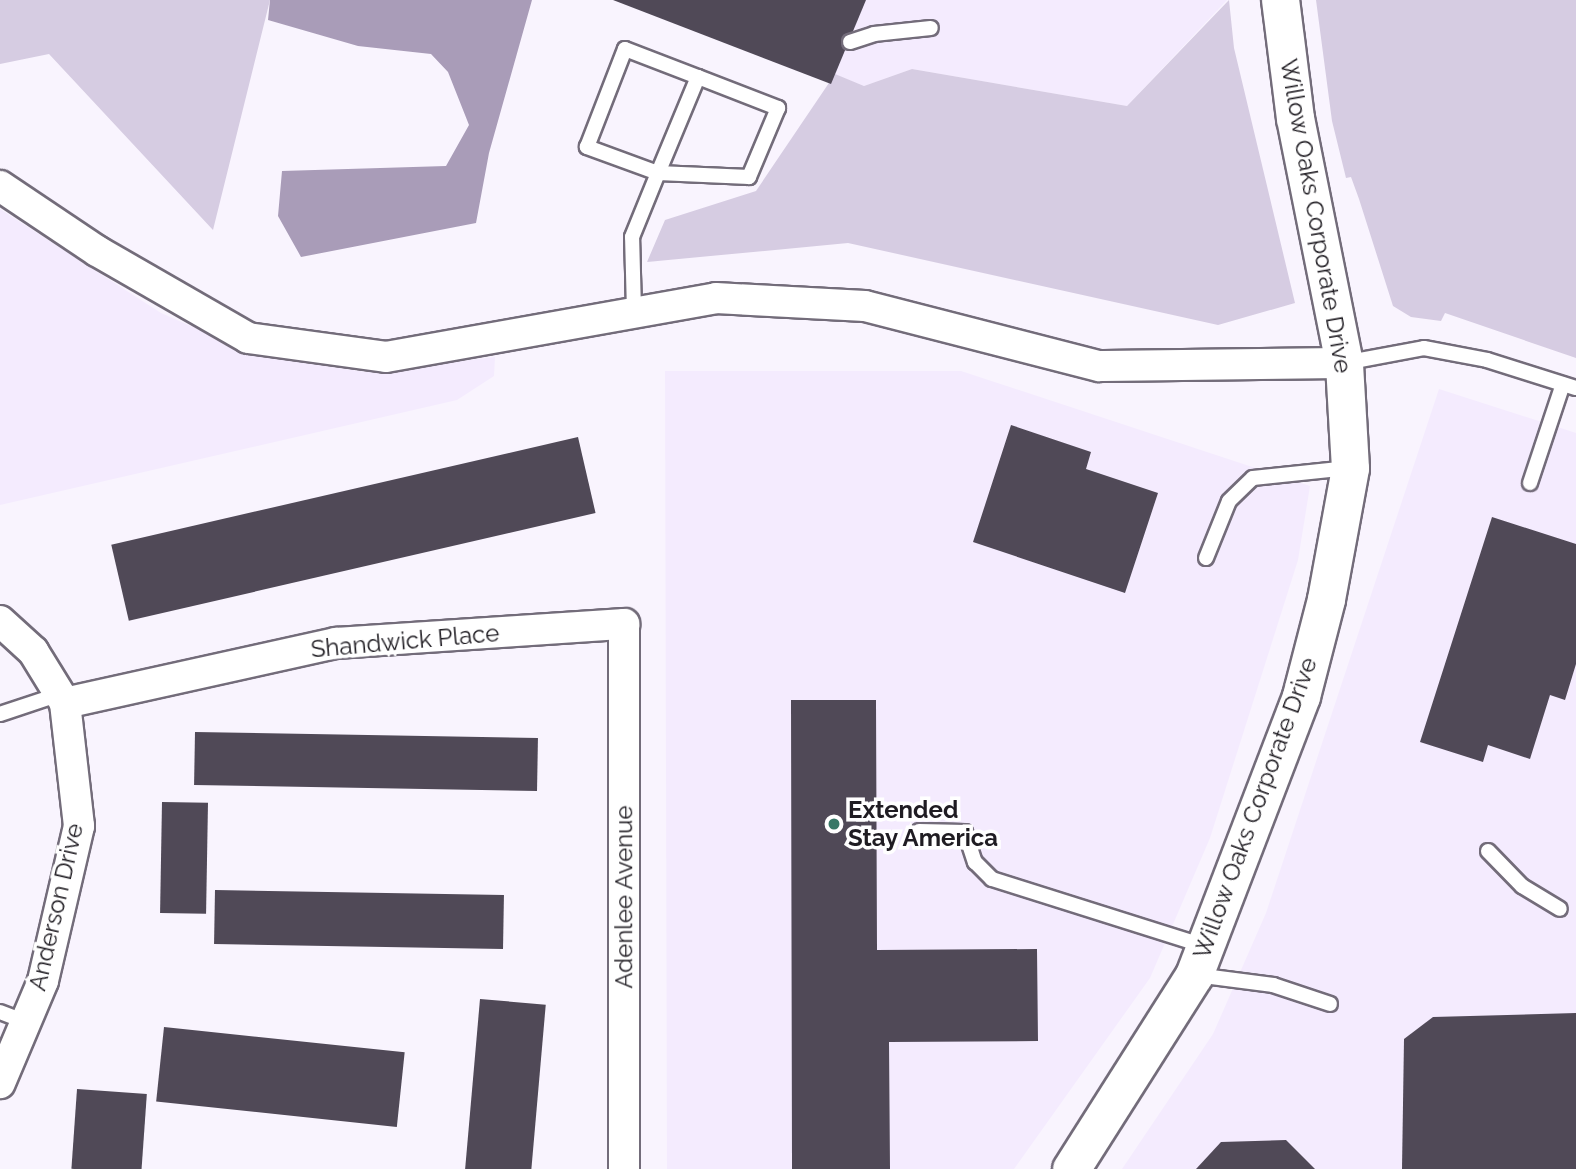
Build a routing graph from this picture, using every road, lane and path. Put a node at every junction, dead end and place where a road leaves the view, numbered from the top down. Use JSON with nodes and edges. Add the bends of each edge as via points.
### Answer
{"nodes":[{"id":1,"x":1280,"y":0,"type":"edge"},
{"id":2,"x":931,"y":28,"type":"dead end"},
{"id":3,"x":849,"y":43,"type":"dead end"},
{"id":4,"x":698,"y":77,"type":"junction"},
{"id":5,"x":658,"y":173,"type":"junction"},
{"id":6,"x":0,"y":186,"type":"edge"},
{"id":7,"x":634,"y":311,"type":"junction"},
{"id":8,"x":1344,"y":363,"type":"junction"},
{"id":9,"x":1569,"y":386,"type":"edge"},
{"id":10,"x":1350,"y":468,"type":"junction"},
{"id":11,"x":1530,"y":482,"type":"dead end"},
{"id":12,"x":1206,"y":558,"type":"dead end"},
{"id":13,"x":0,"y":621,"type":"edge"},
{"id":14,"x":624,"y":624,"type":"joint"},
{"id":15,"x":62,"y":699,"type":"junction"},
{"id":16,"x":0,"y":714,"type":"edge"},
{"id":17,"x":919,"y":831,"type":"dead end"},
{"id":18,"x":1488,"y":851,"type":"dead end"},
{"id":19,"x":1560,"y":909,"type":"dead end"},
{"id":20,"x":1199,"y":961,"type":"junction"},
{"id":21,"x":1331,"y":1004,"type":"dead end"},
{"id":22,"x":13,"y":1017,"type":"edge"},
{"id":23,"x":0,"y":1083,"type":"edge"},
{"id":24,"x":624,"y":1169,"type":"edge"},
{"id":25,"x":1071,"y":1169,"type":"edge"}],
"edges":[{"from":1,"to":8,"type":"street","name":"Willow Oaks Corporate Drive","via":[[1294,118]]},
{"from":2,"to":3,"type":"lane","via":[[874,34]]},
{"from":4,"to":5,"type":"lane"},
{"from":4,"to":5,"type":"lane","via":[[778,108],[749,177]]},
{"from":4,"to":5,"type":"lane","via":[[625,49],[587,147]]},
{"from":5,"to":7,"type":"lane","via":[[632,237]]},
{"from":6,"to":7,"type":"street","via":[[96,251],[248,338],[386,357]]},
{"from":7,"to":8,"type":"street","via":[[716,298],[865,306],[1099,366]]},
{"from":8,"to":9,"type":"lane","via":[[1423,348],[1487,360]]},
{"from":8,"to":10,"type":"street","name":"Willow Oaks Corporate Drive"},
{"from":9,"to":11,"type":"lane"},
{"from":10,"to":12,"type":"lane","via":[[1253,478],[1228,501]]},
{"from":10,"to":20,"type":"street","name":"Willow Oaks Corporate Drive","via":[[1326,599],[1301,696]]},
{"from":13,"to":15,"type":"street","name":"Anderson Drive","via":[[33,651]]},
{"from":14,"to":15,"type":"street","name":"Shandwick Place","via":[[336,643]]},
{"from":14,"to":24,"type":"street","name":"Adenlee Avenue"},
{"from":15,"to":16,"type":"lane"},
{"from":15,"to":22,"type":"street","name":"Anderson Drive","via":[[79,825],[43,981]]},
{"from":17,"to":20,"type":"lane","via":[[965,832],[975,862],[992,879]]},
{"from":18,"to":19,"type":"lane","via":[[1522,886]]},
{"from":20,"to":21,"type":"lane"},
{"from":20,"to":25,"type":"street","name":"Willow Oaks Corporate Drive"},
{"from":22,"to":23,"type":"street","name":"Anderson Drive"}]}
